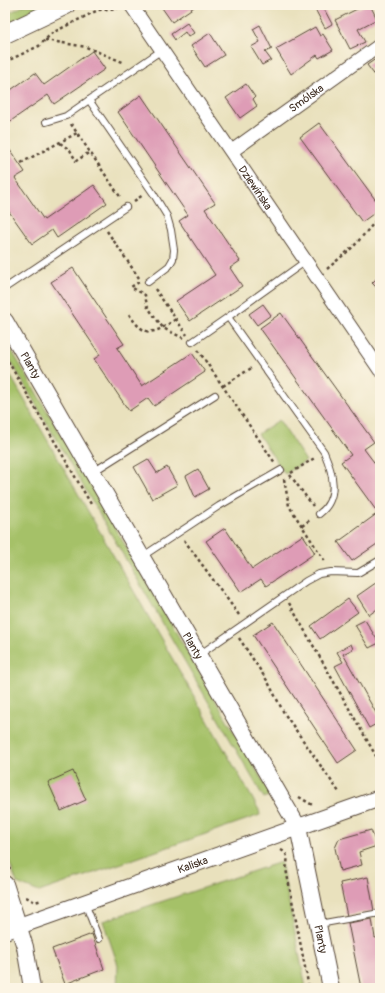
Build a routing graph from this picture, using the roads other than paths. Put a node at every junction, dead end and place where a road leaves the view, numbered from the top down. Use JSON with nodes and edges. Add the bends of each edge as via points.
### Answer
{"nodes":[{"id":1,"x":66,"y":5,"type":"edge"},
{"id":2,"x":127,"y":6,"type":"edge"},
{"id":3,"x":5,"y":34,"type":"edge"},
{"id":4,"x":380,"y":45,"type":"edge"},
{"id":5,"x":162,"y":50,"type":"junction"},
{"id":6,"x":89,"y":100,"type":"junction"},
{"id":7,"x":46,"y":122,"type":"dead end"},
{"id":8,"x":232,"y":151,"type":"junction"},
{"id":9,"x":126,"y":207,"type":"road end"},
{"id":10,"x":306,"y":261,"type":"junction"},
{"id":11,"x":144,"y":281,"type":"road end"},
{"id":12,"x":5,"y":288,"type":"edge"},
{"id":13,"x":228,"y":317,"type":"junction"},
{"id":14,"x":5,"y":321,"type":"edge"},
{"id":15,"x":192,"y":342,"type":"dead end"},
{"id":16,"x":380,"y":370,"type":"edge"},
{"id":17,"x":215,"y":395,"type":"dead end"},
{"id":18,"x":281,"y":470,"type":"dead end"},
{"id":19,"x":91,"y":473,"type":"junction"},
{"id":20,"x":319,"y":514,"type":"road end"},
{"id":21,"x":141,"y":556,"type":"junction"},
{"id":22,"x":380,"y":560,"type":"edge"},
{"id":23,"x":198,"y":655,"type":"junction"},
{"id":24,"x":380,"y":798,"type":"edge"},
{"id":25,"x":298,"y":828,"type":"junction"},
{"id":26,"x":9,"y":880,"type":"edge"},
{"id":27,"x":85,"y":904,"type":"junction"},
{"id":28,"x":380,"y":913,"type":"edge"},
{"id":29,"x":318,"y":925,"type":"junction"},
{"id":30,"x":12,"y":928,"type":"edge"},
{"id":31,"x":99,"y":938,"type":"dead end"},
{"id":32,"x":32,"y":988,"type":"edge"},
{"id":33,"x":331,"y":988,"type":"edge"}],
"edges":[{"from":1,"to":3,"type":"main road"},
{"from":2,"to":5,"type":"street","name":"Dziewińska"},
{"from":4,"to":8,"type":"street","name":"Smólska"},
{"from":5,"to":6,"type":"lane"},
{"from":5,"to":8,"type":"street","name":"Dziewińska"},
{"from":6,"to":7,"type":"lane","via":[[66,116]]},
{"from":6,"to":11,"type":"lane","via":[[167,216],[174,250],[173,259],[169,266]]},
{"from":8,"to":10,"type":"street","name":"Dziewińska"},
{"from":9,"to":12,"type":"lane"},
{"from":10,"to":13,"type":"lane"},
{"from":10,"to":16,"type":"street","name":"Dziewińska"},
{"from":13,"to":15,"type":"lane"},
{"from":13,"to":20,"type":"lane","via":[[262,361],[324,452],[332,474],[333,494],[331,501]]},
{"from":14,"to":19,"type":"street","name":"Planty"},
{"from":17,"to":19,"type":"lane"},
{"from":18,"to":21,"type":"lane"},
{"from":19,"to":21,"type":"street","name":"Planty"},
{"from":21,"to":23,"type":"street","name":"Planty"},
{"from":22,"to":23,"type":"lane","via":[[358,573],[319,574]]},
{"from":23,"to":25,"type":"street","name":"Planty"},
{"from":24,"to":25,"type":"street","name":"Kaliska"},
{"from":25,"to":27,"type":"street","name":"Kaliska"},
{"from":25,"to":29,"type":"street","name":"Planty"},
{"from":26,"to":30,"type":"street"},
{"from":27,"to":30,"type":"street","name":"Kaliska"},
{"from":27,"to":31,"type":"lane"},
{"from":28,"to":29,"type":"lane"},
{"from":29,"to":33,"type":"street","name":"Planty"},
{"from":30,"to":32,"type":"street","via":[[25,947]]}]}
